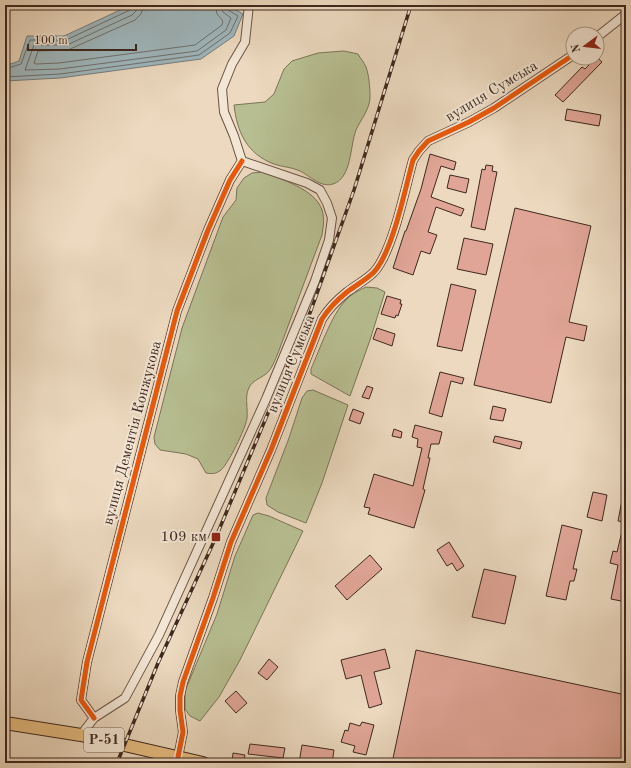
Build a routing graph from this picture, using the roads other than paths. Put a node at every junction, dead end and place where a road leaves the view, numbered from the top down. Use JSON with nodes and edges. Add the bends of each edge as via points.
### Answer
{"nodes":[{"id":1,"x":249,"y":5,"type":"edge"},
{"id":2,"x":626,"y":14,"type":"edge"},
{"id":3,"x":605,"y":31,"type":"edge"},
{"id":4,"x":565,"y":60,"type":"edge"},
{"id":5,"x":242,"y":161,"type":"junction"},
{"id":6,"x":94,"y":718,"type":"junction"},
{"id":7,"x":5,"y":723,"type":"edge"},
{"id":8,"x":81,"y":735,"type":"junction"},
{"id":9,"x":178,"y":757,"type":"junction"},
{"id":10,"x":203,"y":763,"type":"edge"}],
"edges":[{"from":1,"to":5,"type":"street","via":[[245,42],[232,64],[222,89],[224,112]]},
{"from":2,"to":3,"type":"street"},
{"from":4,"to":9,"type":"street","name":"вулиця Сумська","via":[[494,108],[428,141],[413,160],[389,244],[379,264],[368,277],[336,301],[322,319],[271,450],[231,542],[183,682],[180,703],[183,732]]},
{"from":5,"to":6,"type":"street","name":"вулиця Дементія Конжукова","via":[[230,180],[208,230],[176,318],[87,662],[82,700]]},
{"from":5,"to":6,"type":"street","via":[[307,183],[320,190],[332,218],[329,240],[315,281],[266,399],[159,635],[125,698]]},
{"from":6,"to":8,"type":"street"},
{"from":7,"to":8,"type":"main road","number":"Р-51"},
{"from":8,"to":9,"type":"main road","number":"Р-51"},
{"from":9,"to":10,"type":"main road","number":"Р-51"}]}
